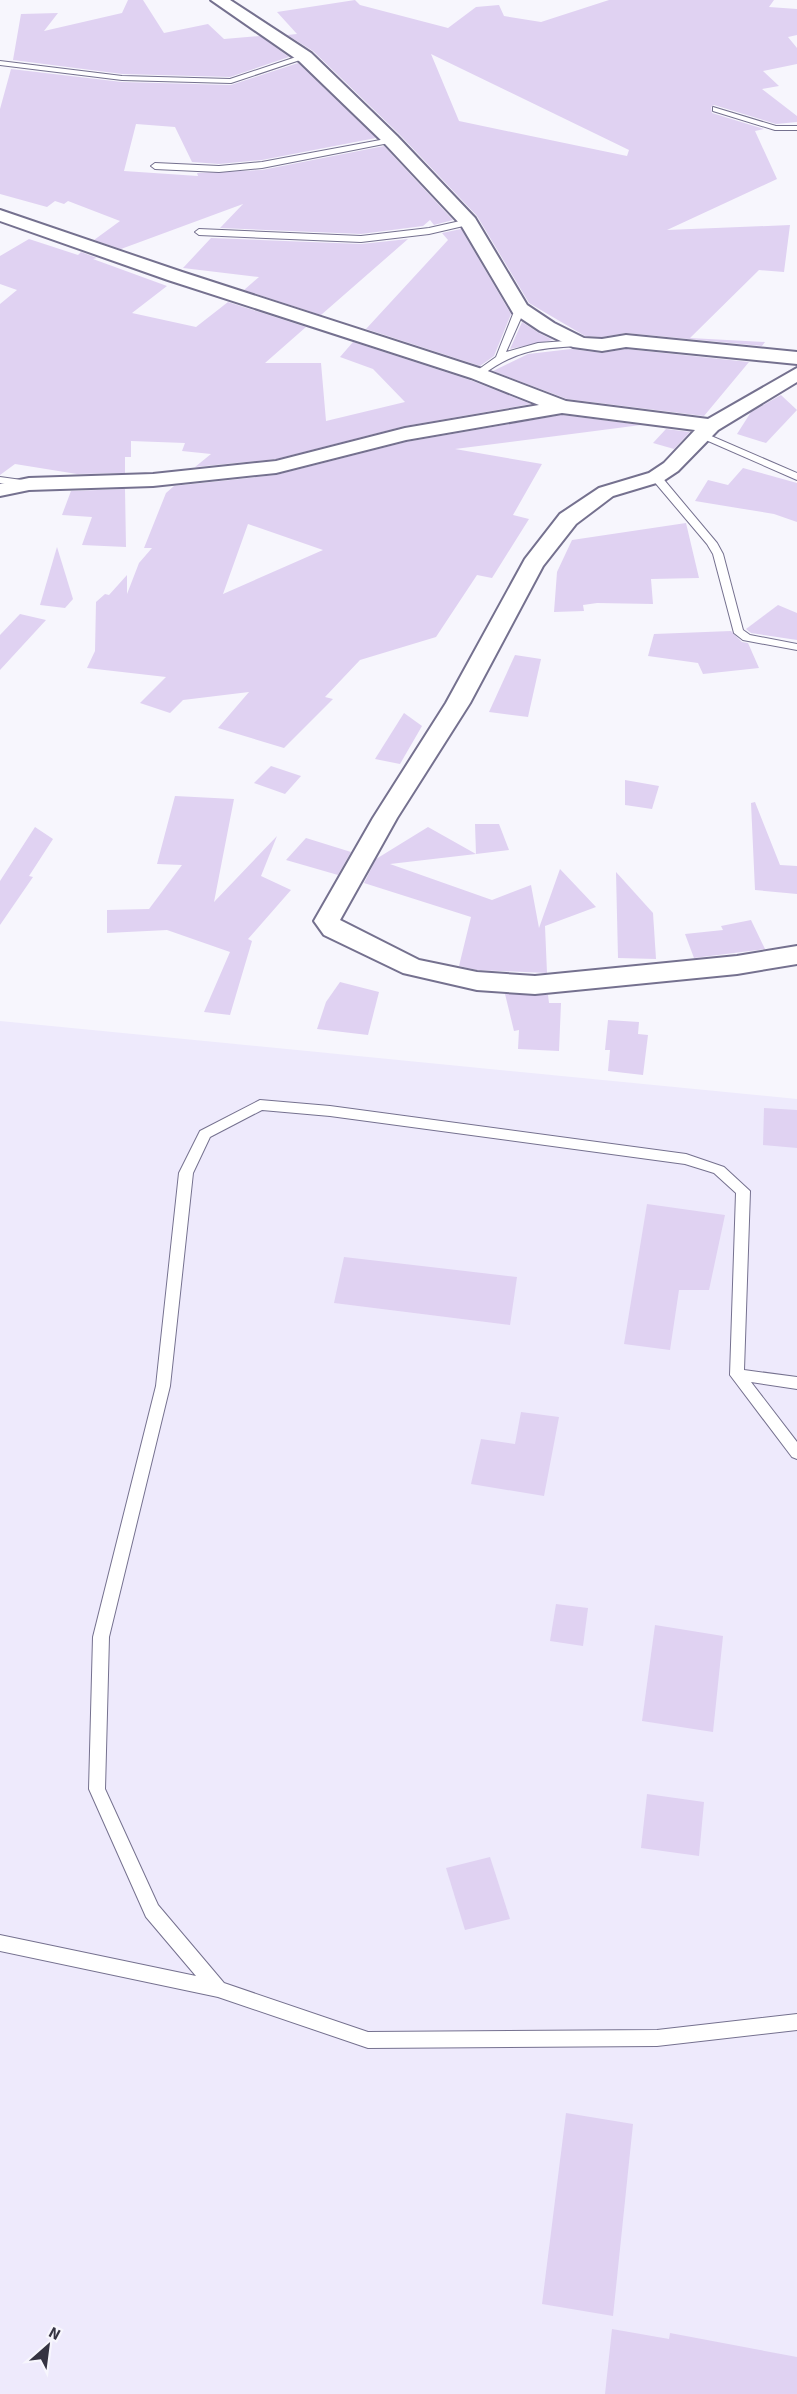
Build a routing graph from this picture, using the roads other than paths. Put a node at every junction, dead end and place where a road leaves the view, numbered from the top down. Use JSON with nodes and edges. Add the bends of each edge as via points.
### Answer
{"nodes":[{"id":1,"x":219,"y":0,"type":"edge"},
{"id":2,"x":305,"y":57,"type":"junction"},
{"id":3,"x":0,"y":63,"type":"edge"},
{"id":4,"x":716,"y":110,"type":"dead end"},
{"id":5,"x":797,"y":128,"type":"edge"},
{"id":6,"x":390,"y":140,"type":"junction"},
{"id":7,"x":155,"y":166,"type":"dead end"},
{"id":8,"x":0,"y":215,"type":"edge"},
{"id":9,"x":469,"y":222,"type":"junction"},
{"id":10,"x":199,"y":232,"type":"dead end"},
{"id":11,"x":520,"y":309,"type":"junction"},
{"id":12,"x":580,"y":343,"type":"junction"},
{"id":13,"x":500,"y":356,"type":"junction"},
{"id":14,"x":797,"y":357,"type":"edge"},
{"id":15,"x":478,"y":374,"type":"junction"},
{"id":16,"x":797,"y":374,"type":"edge"},
{"id":17,"x":562,"y":407,"type":"junction"},
{"id":18,"x":706,"y":431,"type":"junction"},
{"id":19,"x":656,"y":477,"type":"junction"},
{"id":20,"x":797,"y":477,"type":"edge"},
{"id":21,"x":0,"y":480,"type":"edge"},
{"id":22,"x":29,"y":484,"type":"junction"},
{"id":23,"x":0,"y":490,"type":"edge"},
{"id":24,"x":797,"y":647,"type":"edge"},
{"id":25,"x":797,"y":955,"type":"edge"},
{"id":26,"x":737,"y":1376,"type":"junction"},
{"id":27,"x":797,"y":1383,"type":"edge"},
{"id":28,"x":797,"y":1453,"type":"edge"},
{"id":29,"x":0,"y":1942,"type":"edge"},
{"id":30,"x":218,"y":1989,"type":"junction"},
{"id":31,"x":797,"y":2022,"type":"edge"}],
"edges":[{"from":1,"to":2,"type":"street"},
{"from":2,"to":3,"type":"lane","via":[[231,81],[122,78]]},
{"from":2,"to":6,"type":"street"},
{"from":4,"to":5,"type":"lane","via":[[775,128]]},
{"from":6,"to":7,"type":"lane","via":[[252,166]]},
{"from":6,"to":9,"type":"street"},
{"from":8,"to":15,"type":"street"},
{"from":9,"to":10,"type":"lane","via":[[361,239]]},
{"from":9,"to":11,"type":"street"},
{"from":11,"to":12,"type":"street"},
{"from":11,"to":13,"type":"lane"},
{"from":12,"to":13,"type":"lane","via":[[534,346]]},
{"from":12,"to":14,"type":"street","via":[[602,345],[626,340]]},
{"from":13,"to":15,"type":"lane"},
{"from":15,"to":17,"type":"street"},
{"from":16,"to":18,"type":"street"},
{"from":17,"to":18,"type":"street"},
{"from":17,"to":22,"type":"street","via":[[405,434],[276,467],[153,480]]},
{"from":18,"to":19,"type":"street"},
{"from":18,"to":20,"type":"lane"},
{"from":19,"to":24,"type":"lane","via":[[715,548],[738,631],[747,638]]},
{"from":19,"to":25,"type":"street","via":[[606,492],[586,505],[568,519],[533,564],[458,703],[385,818],[327,921],[333,929],[412,967],[488,982],[535,985],[737,965]]},
{"from":21,"to":22,"type":"lane"},
{"from":22,"to":23,"type":"street"},
{"from":26,"to":27,"type":"lane"},
{"from":26,"to":28,"type":"lane"},
{"from":26,"to":30,"type":"lane","via":[[742,1191],[719,1170],[686,1159],[260,1105],[205,1134],[186,1173],[163,1386],[101,1636],[97,1789],[152,1911]]},
{"from":29,"to":30,"type":"lane"},
{"from":30,"to":31,"type":"lane","via":[[368,2040],[657,2038]]}]}
